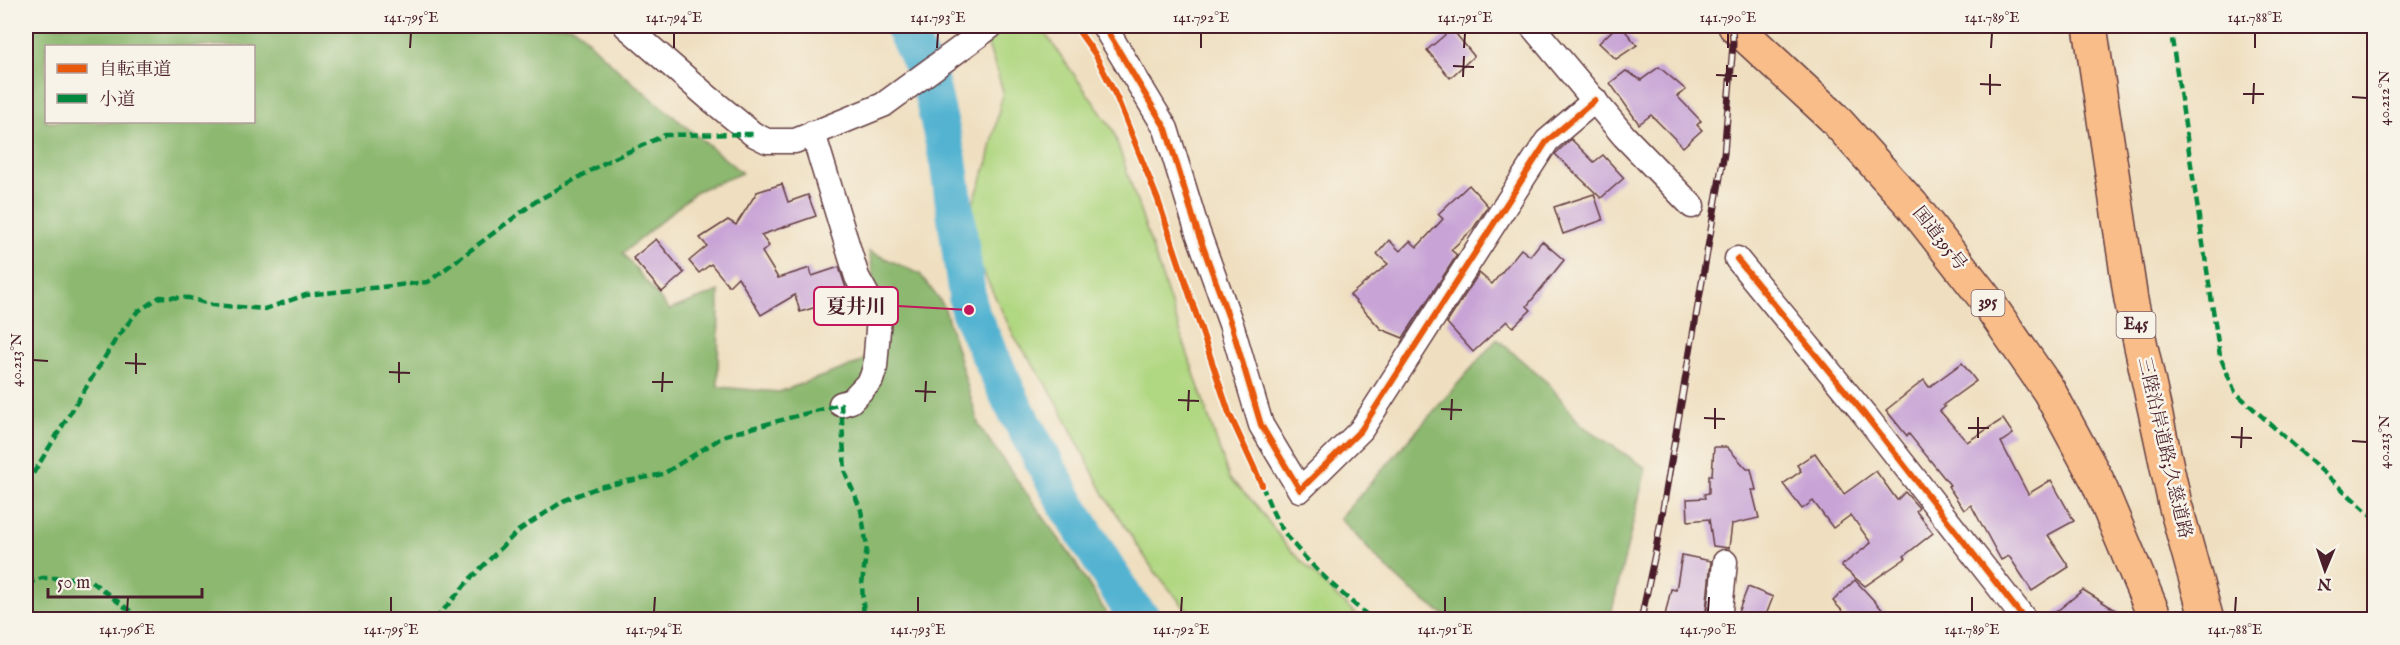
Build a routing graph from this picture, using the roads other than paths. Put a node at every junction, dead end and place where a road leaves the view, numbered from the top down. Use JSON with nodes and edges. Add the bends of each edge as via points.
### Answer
{"nodes":[{"id":1,"x":626,"y":26,"type":"edge"},
{"id":2,"x":991,"y":26,"type":"edge"},
{"id":3,"x":1104,"y":26,"type":"edge"},
{"id":4,"x":1532,"y":26,"type":"edge"},
{"id":5,"x":2090,"y":26,"type":"edge"},
{"id":6,"x":1742,"y":31,"type":"edge"},
{"id":7,"x":1595,"y":100,"type":"junction"},
{"id":8,"x":822,"y":130,"type":"junction"},
{"id":9,"x":1692,"y":206,"type":"dead end"},
{"id":10,"x":1737,"y":259,"type":"dead end"},
{"id":11,"x":841,"y":404,"type":"dead end"},
{"id":12,"x":1725,"y":562,"type":"dead end"},
{"id":13,"x":1719,"y":620,"type":"edge"},
{"id":14,"x":2025,"y":620,"type":"edge"},
{"id":15,"x":2156,"y":620,"type":"edge"},
{"id":16,"x":2207,"y":620,"type":"edge"}],
"edges":[{"from":1,"to":8,"type":"street","via":[[753,134],[767,141],[795,141]]},
{"from":2,"to":8,"type":"street","via":[[883,105]]},
{"from":3,"to":7,"type":"street","via":[[1166,129],[1261,425],[1300,490],[1361,430],[1546,141]]},
{"from":4,"to":7,"type":"street"},
{"from":5,"to":16,"type":"highway","name":"三陸沿岸道路;久慈道路","number":"E45","via":[[2131,300],[2175,504]]},
{"from":6,"to":15,"type":"highway","name":"国道395号","number":"395","via":[[1832,116],[1912,205],[2004,325],[2049,391],[2097,480]]},
{"from":7,"to":9,"type":"street"},
{"from":8,"to":11,"type":"street","via":[[857,278],[879,317],[871,380],[851,401]]},
{"from":10,"to":14,"type":"street"},
{"from":12,"to":13,"type":"street"}]}
